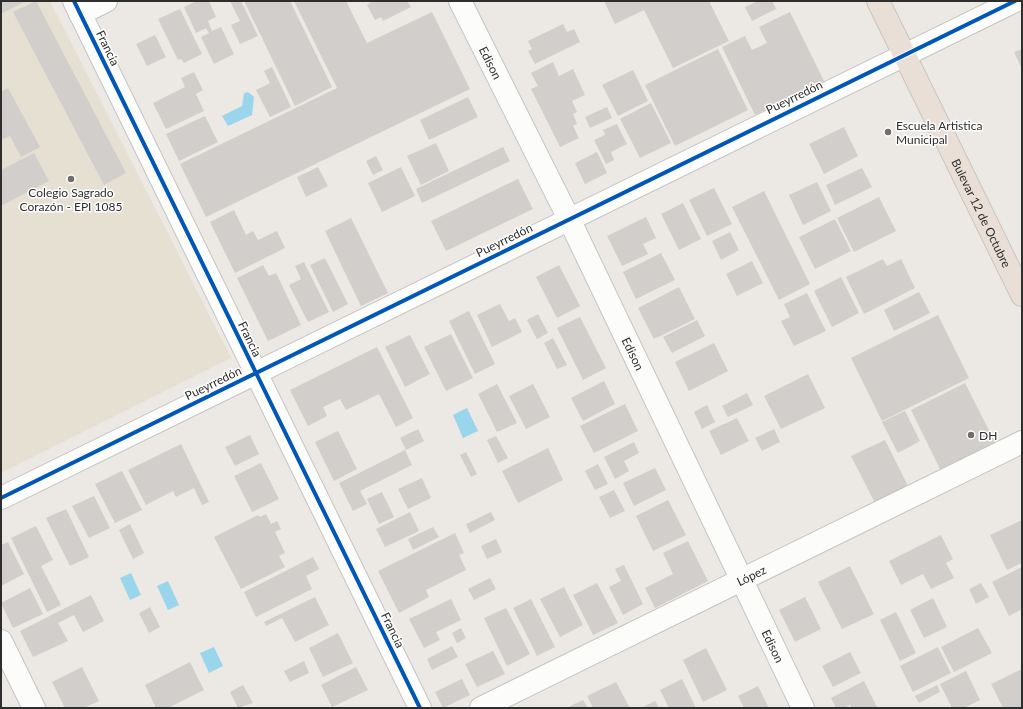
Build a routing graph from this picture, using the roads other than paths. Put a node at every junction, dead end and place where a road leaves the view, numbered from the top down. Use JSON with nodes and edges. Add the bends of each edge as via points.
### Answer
{"nodes":[{"id":1,"x":106,"y":1,"type":"edge"},
{"id":2,"x":460,"y":1,"type":"edge"},
{"id":3,"x":878,"y":1,"type":"edge"},
{"id":4,"x":1015,"y":1,"type":"edge"},
{"id":5,"x":77,"y":7,"type":"edge"},
{"id":6,"x":904,"y":54,"type":"junction"},
{"id":7,"x":569,"y":219,"type":"junction"},
{"id":8,"x":1022,"y":295,"type":"edge"},
{"id":9,"x":256,"y":373,"type":"junction"},
{"id":10,"x":1022,"y":442,"type":"edge"},
{"id":11,"x":1,"y":498,"type":"edge"},
{"id":12,"x":742,"y":580,"type":"junction"},
{"id":13,"x":1,"y":641,"type":"edge"},
{"id":14,"x":34,"y":708,"type":"edge"},
{"id":15,"x":420,"y":708,"type":"edge"},
{"id":16,"x":481,"y":708,"type":"edge"},
{"id":17,"x":803,"y":708,"type":"edge"}],
"edges":[{"from":1,"to":5,"type":"street"},
{"from":2,"to":7,"type":"street","name":"Edison"},
{"from":3,"to":6,"type":"highway","name":"Bulevar 12 de Octubre"},
{"from":4,"to":6,"type":"street","name":"Pueyrredón"},
{"from":5,"to":9,"type":"street","name":"Francia"},
{"from":6,"to":7,"type":"street","name":"Pueyrredón"},
{"from":6,"to":8,"type":"highway","name":"Bulevar 12 de Octubre"},
{"from":7,"to":9,"type":"street","name":"Pueyrredón"},
{"from":7,"to":12,"type":"street","name":"Edison"},
{"from":9,"to":11,"type":"street","name":"Pueyrredón"},
{"from":9,"to":15,"type":"street","name":"Francia"},
{"from":10,"to":12,"type":"street","name":"López"},
{"from":12,"to":16,"type":"street","name":"López"},
{"from":12,"to":17,"type":"street","name":"Edison"},
{"from":13,"to":14,"type":"street"}]}
